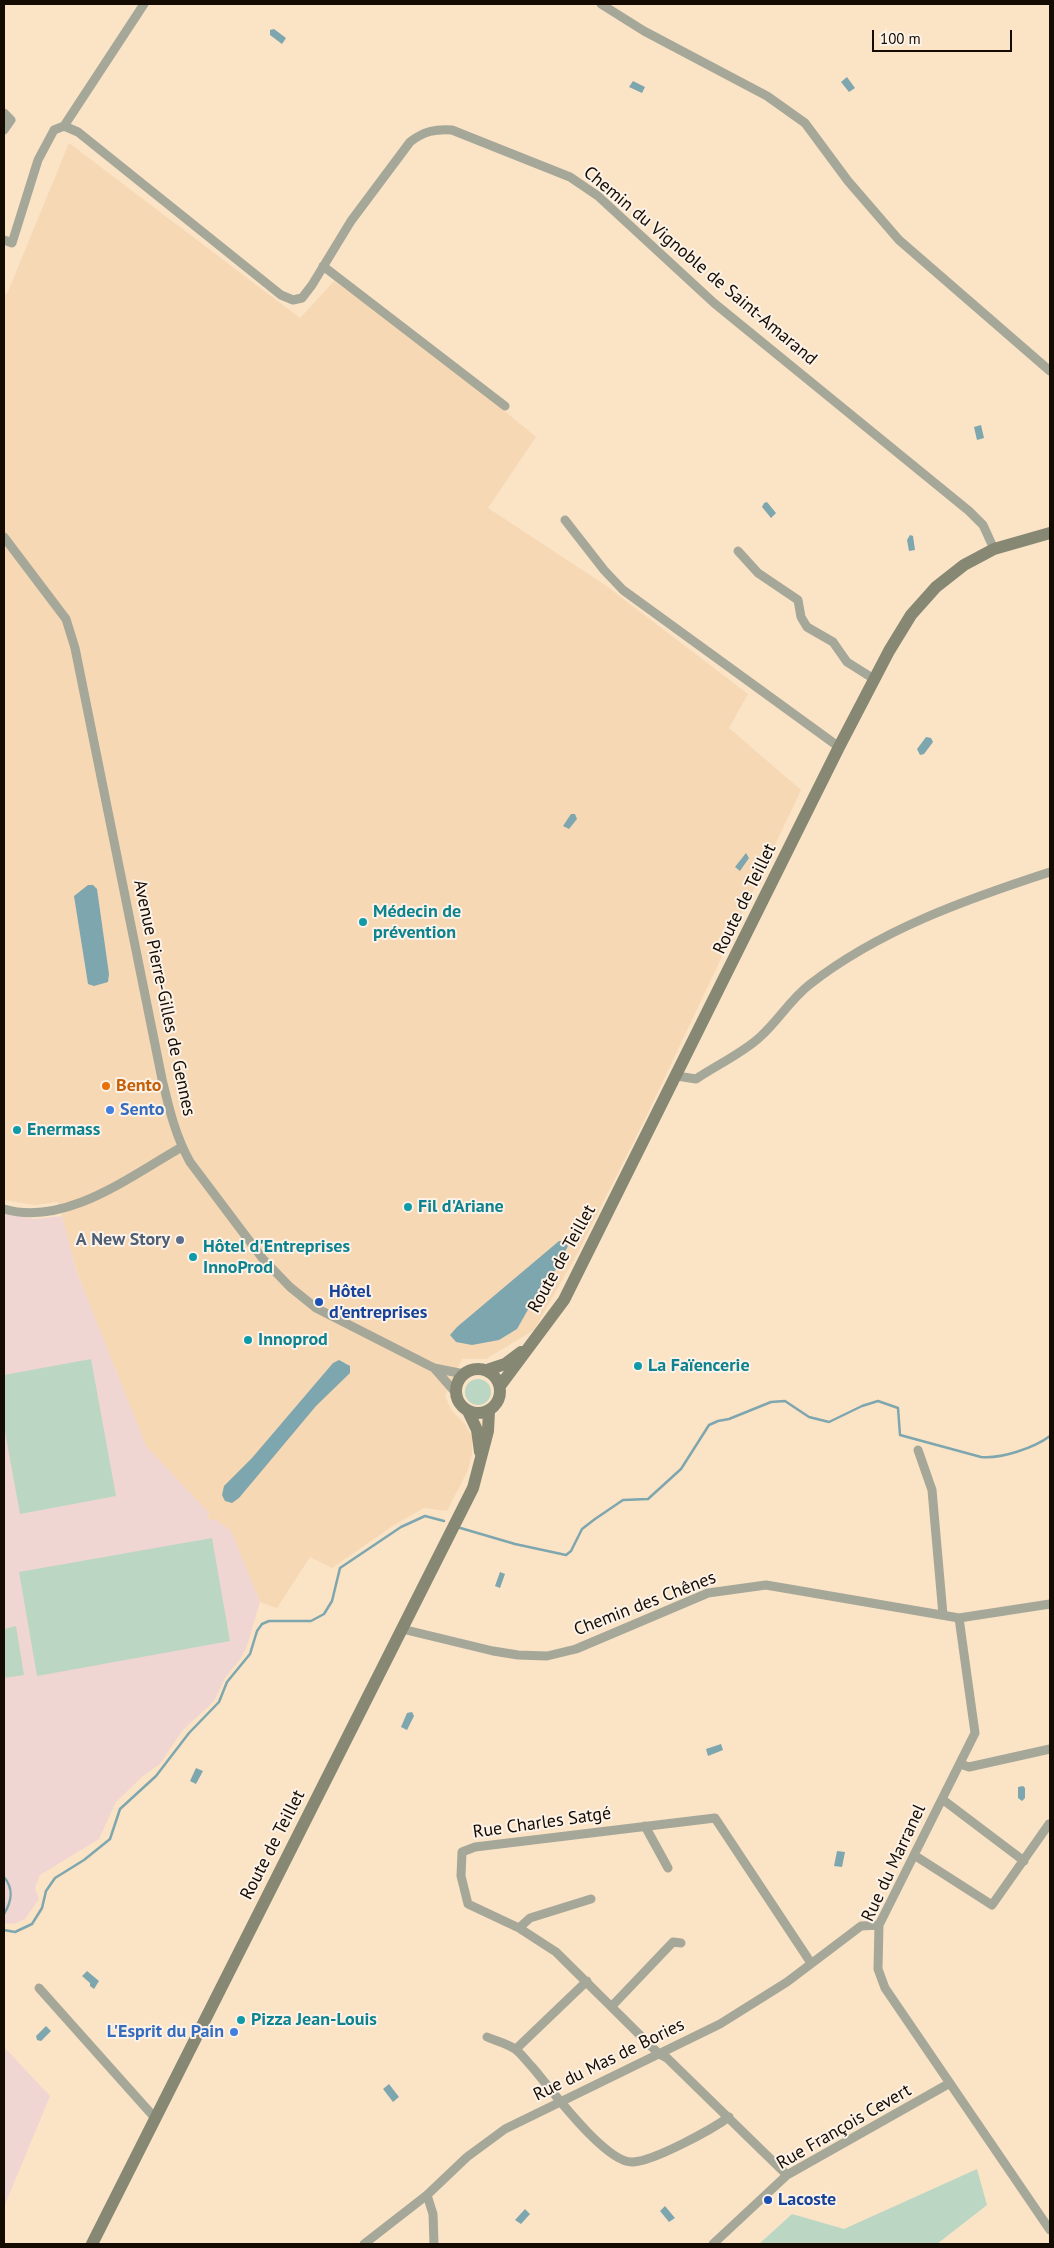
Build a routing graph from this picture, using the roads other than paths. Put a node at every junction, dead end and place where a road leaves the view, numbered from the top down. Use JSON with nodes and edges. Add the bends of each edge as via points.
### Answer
{"nodes":[{"id":1,"x":144,"y":4,"type":"edge"},
{"id":2,"x":602,"y":4,"type":"edge"},
{"id":3,"x":4,"y":113,"type":"edge"},
{"id":4,"x":64,"y":126,"type":"junction"},
{"id":5,"x":4,"y":130,"type":"edge"},
{"id":6,"x":8,"y":241,"type":"edge"},
{"id":7,"x":323,"y":266,"type":"junction"},
{"id":8,"x":1050,"y":371,"type":"edge"},
{"id":9,"x":505,"y":406,"type":"dead end"},
{"id":10,"x":565,"y":520,"type":"dead end"},
{"id":11,"x":1050,"y":533,"type":"edge"},
{"id":12,"x":4,"y":537,"type":"edge"},
{"id":13,"x":994,"y":548,"type":"junction"},
{"id":14,"x":738,"y":551,"type":"dead end"},
{"id":15,"x":874,"y":679,"type":"junction"},
{"id":16,"x":839,"y":747,"type":"junction"},
{"id":17,"x":1050,"y":872,"type":"edge"},
{"id":18,"x":677,"y":1076,"type":"junction"},
{"id":19,"x":182,"y":1147,"type":"junction"},
{"id":20,"x":4,"y":1209,"type":"edge"},
{"id":21,"x":533,"y":1344,"type":"junction"},
{"id":22,"x":434,"y":1368,"type":"junction"},
{"id":23,"x":487,"y":1370,"type":"junction"},
{"id":24,"x":464,"y":1374,"type":"junction"},
{"id":25,"x":500,"y":1386,"type":"junction"},
{"id":26,"x":456,"y":1393,"type":"junction"},
{"id":27,"x":489,"y":1410,"type":"junction"},
{"id":28,"x":468,"y":1411,"type":"junction"},
{"id":29,"x":918,"y":1450,"type":"dead end"},
{"id":30,"x":481,"y":1459,"type":"junction"},
{"id":31,"x":1050,"y":1604,"type":"edge"},
{"id":32,"x":943,"y":1615,"type":"junction"},
{"id":33,"x":959,"y":1618,"type":"junction"},
{"id":34,"x":402,"y":1629,"type":"junction"},
{"id":35,"x":1050,"y":1749,"type":"edge"},
{"id":36,"x":960,"y":1764,"type":"junction"},
{"id":37,"x":942,"y":1799,"type":"junction"},
{"id":38,"x":1049,"y":1824,"type":"edge"},
{"id":39,"x":645,"y":1826,"type":"junction"},
{"id":40,"x":914,"y":1855,"type":"junction"},
{"id":41,"x":1024,"y":1861,"type":"junction"},
{"id":42,"x":668,"y":1868,"type":"dead end"},
{"id":43,"x":592,"y":1899,"type":"dead end"},
{"id":44,"x":879,"y":1925,"type":"junction"},
{"id":45,"x":519,"y":1928,"type":"junction"},
{"id":46,"x":681,"y":1943,"type":"dead end"},
{"id":47,"x":811,"y":1963,"type":"junction"},
{"id":48,"x":587,"y":1982,"type":"junction"},
{"id":49,"x":39,"y":1988,"type":"dead end"},
{"id":50,"x":612,"y":2006,"type":"junction"},
{"id":51,"x":487,"y":2037,"type":"dead end"},
{"id":52,"x":516,"y":2049,"type":"junction"},
{"id":53,"x":659,"y":2054,"type":"junction"},
{"id":54,"x":950,"y":2083,"type":"junction"},
{"id":55,"x":560,"y":2101,"type":"junction"},
{"id":56,"x":154,"y":2118,"type":"junction"},
{"id":57,"x":729,"y":2118,"type":"junction"},
{"id":58,"x":787,"y":2175,"type":"junction"},
{"id":59,"x":427,"y":2195,"type":"junction"},
{"id":60,"x":1050,"y":2230,"type":"edge"},
{"id":61,"x":92,"y":2244,"type":"edge"},
{"id":62,"x":364,"y":2244,"type":"edge"},
{"id":63,"x":434,"y":2244,"type":"edge"},
{"id":64,"x":713,"y":2244,"type":"edge"}],
"edges":[{"from":1,"to":4,"type":"street"},
{"from":2,"to":8,"type":"street","via":[[644,32],[767,96],[805,123],[848,181],[899,240]]},
{"from":3,"to":5,"type":"street","via":[[11,120]]},
{"from":4,"to":6,"type":"street","via":[[54,130],[38,160]]},
{"from":4,"to":7,"type":"street","name":"Chemin du Vignoble de Saint-Amarand","via":[[78,132],[281,295],[293,300],[302,298]]},
{"from":7,"to":9,"type":"street"},
{"from":7,"to":13,"type":"street","name":"Chemin du Vignoble de Saint-Amarand","via":[[387,172],[420,134],[435,129],[452,130],[518,155],[570,177],[598,196],[714,303],[969,511],[983,525]]},
{"from":10,"to":16,"type":"street","via":[[623,590]]},
{"from":11,"to":13,"type":"main road","name":"Route de Teillet"},
{"from":12,"to":19,"type":"street","name":"Avenue Pierre-Gilles de Gennes","via":[[66,619],[75,648],[162,1079],[172,1124]]},
{"from":13,"to":15,"type":"main road","name":"Route de Teillet","via":[[964,565],[936,587],[911,615]]},
{"from":14,"to":15,"type":"street","via":[[758,573],[798,600],[801,617],[807,627],[833,642],[847,662]]},
{"from":15,"to":16,"type":"main road","name":"Route de Teillet"},
{"from":16,"to":18,"type":"main road","name":"Route de Teillet"},
{"from":17,"to":18,"type":"street","via":[[996,890],[863,948],[809,985],[759,1038],[696,1079]]},
{"from":18,"to":21,"type":"main road","name":"Route de Teillet","via":[[564,1300]]},
{"from":19,"to":20,"type":"street","via":[[84,1200],[50,1212],[26,1213]]},
{"from":19,"to":22,"type":"street","name":"Avenue Pierre-Gilles de Gennes","via":[[263,1260],[290,1287],[338,1321]]},
{"from":21,"to":23,"type":"main road","name":"Route de Teillet","via":[[505,1364]]},
{"from":21,"to":25,"type":"main road","name":"Route de Teillet"},
{"from":22,"to":24,"type":"street","name":"Avenue Pierre-Gilles de Gennes"},
{"from":22,"to":26,"type":"street","name":"Avenue Pierre-Gilles de Gennes"},
{"from":23,"to":24,"type":"main road","via":[[475,1368]]},
{"from":23,"to":25,"type":"main road"},
{"from":24,"to":26,"type":"main road","via":[[456,1386]]},
{"from":25,"to":27,"type":"main road","via":[[498,1402]]},
{"from":26,"to":28,"type":"main road","via":[[460,1404]]},
{"from":27,"to":28,"type":"main road","via":[[482,1413]]},
{"from":27,"to":30,"type":"main road","name":"Route de Teillet"},
{"from":28,"to":30,"type":"main road","name":"Route de Teillet","via":[[477,1430]]},
{"from":29,"to":32,"type":"street","via":[[932,1490]]},
{"from":30,"to":34,"type":"main road","name":"Route de Teillet","via":[[473,1488]]},
{"from":31,"to":33,"type":"street","name":"Chemin des Chênes"},
{"from":32,"to":33,"type":"street","name":"Chemin des Chênes"},
{"from":32,"to":34,"type":"street","name":"Chemin des Chênes","via":[[766,1586],[708,1593],[576,1649],[547,1656],[518,1656]]},
{"from":33,"to":36,"type":"street","name":"Rue du Marranel","via":[[975,1734]]},
{"from":34,"to":56,"type":"main road","name":"Route de Teillet"},
{"from":35,"to":36,"type":"street","via":[[969,1767]]},
{"from":36,"to":37,"type":"street","name":"Rue du Marranel"},
{"from":37,"to":40,"type":"street","name":"Rue du Marranel"},
{"from":37,"to":41,"type":"street"},
{"from":38,"to":41,"type":"street"},
{"from":39,"to":42,"type":"street"},
{"from":39,"to":45,"type":"street","name":"Rue Charles Satgé","via":[[475,1847],[462,1852],[461,1876],[468,1904]]},
{"from":39,"to":47,"type":"street","name":"Rue Charles Satgé","via":[[715,1818]]},
{"from":40,"to":41,"type":"street","via":[[992,1905]]},
{"from":40,"to":44,"type":"street","name":"Rue du Marranel"},
{"from":43,"to":45,"type":"street","via":[[530,1918]]},
{"from":44,"to":47,"type":"street","name":"Rue du Mas de Bories","via":[[861,1926]]},
{"from":44,"to":54,"type":"street","name":"Rue du Marranel","via":[[878,1969],[885,1988]]},
{"from":45,"to":48,"type":"street","name":"Rue Charles Satgé","via":[[556,1952]]},
{"from":46,"to":50,"type":"street","via":[[673,1942]]},
{"from":47,"to":53,"type":"street","name":"Rue du Mas de Bories","via":[[720,2024]]},
{"from":48,"to":50,"type":"street","name":"Rue Charles Satgé"},
{"from":48,"to":52,"type":"street"},
{"from":49,"to":56,"type":"street"},
{"from":50,"to":53,"type":"street","name":"Rue Charles Satgé"},
{"from":51,"to":52,"type":"street"},
{"from":52,"to":55,"type":"street"},
{"from":53,"to":55,"type":"street","name":"Rue du Mas de Bories"},
{"from":53,"to":57,"type":"street","name":"Rue Charles Satgé"},
{"from":54,"to":58,"type":"street","name":"Rue François Cevert"},
{"from":54,"to":60,"type":"street","name":"Rue du Marranel"},
{"from":55,"to":57,"type":"street","via":[[610,2153],[632,2163],[715,2128]]},
{"from":55,"to":59,"type":"street","name":"Rue du Mas de Bories","via":[[505,2129],[467,2157]]},
{"from":56,"to":61,"type":"main road","name":"Route de Teillet"},
{"from":57,"to":58,"type":"street","name":"Rue Charles Satgé"},
{"from":58,"to":64,"type":"street","name":"Rue François Cevert"},
{"from":59,"to":62,"type":"street","name":"Rue du Mas de Bories"},
{"from":59,"to":63,"type":"street","via":[[433,2214]]}]}
